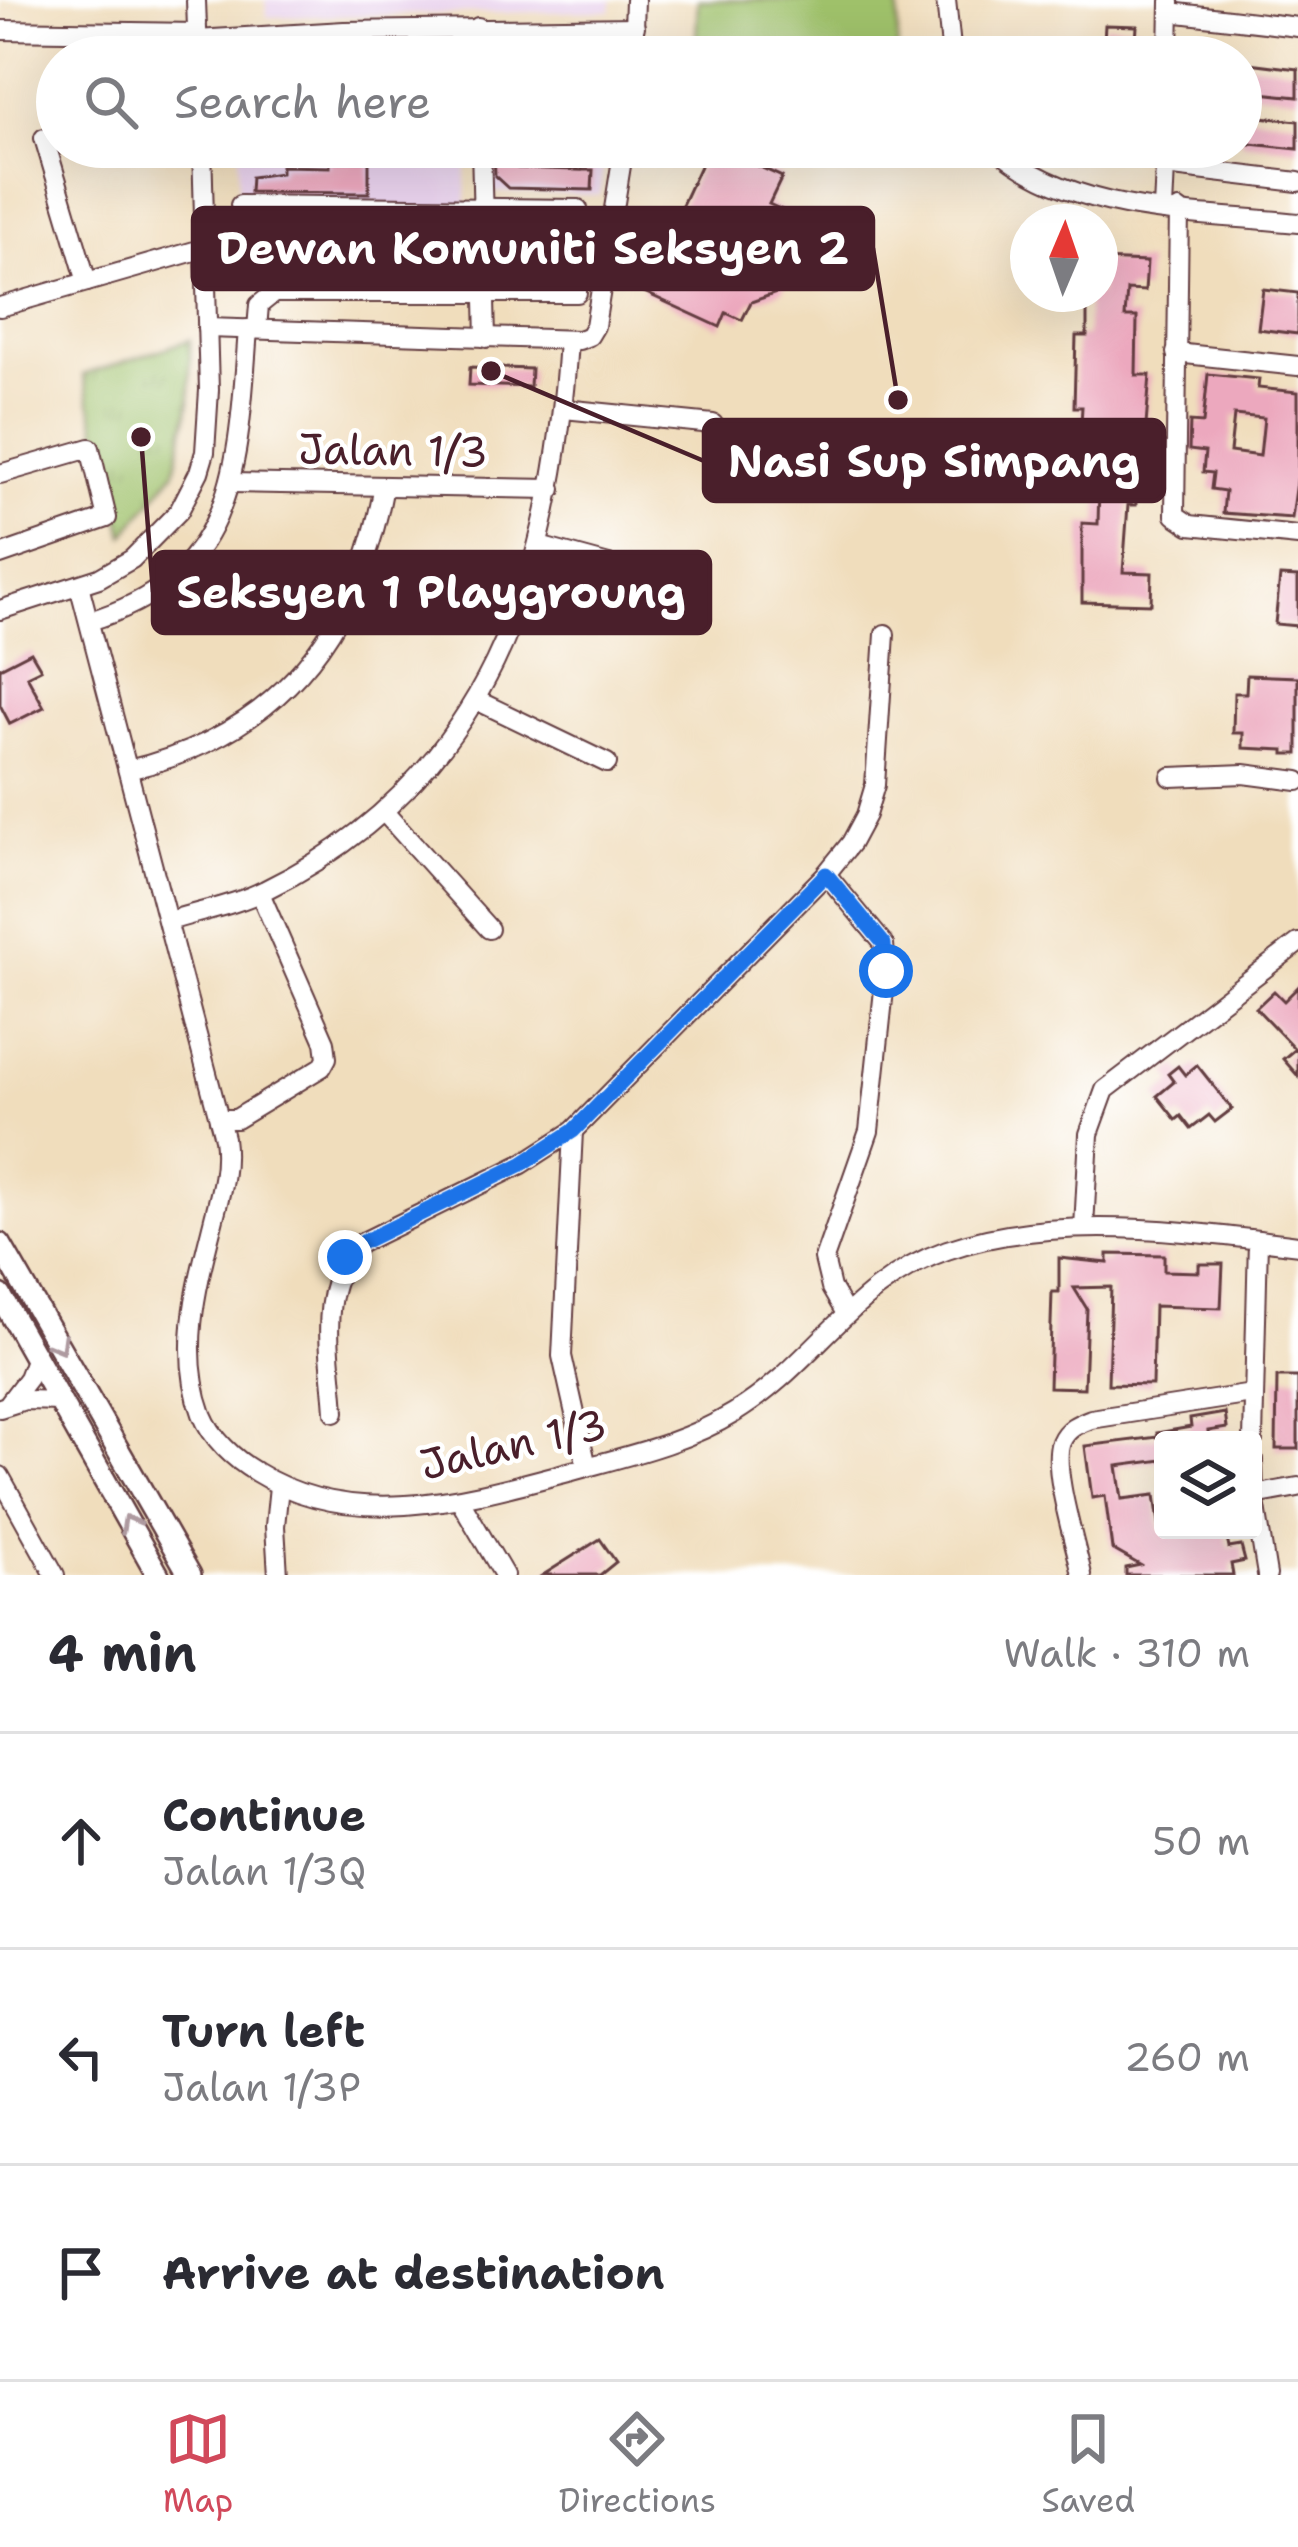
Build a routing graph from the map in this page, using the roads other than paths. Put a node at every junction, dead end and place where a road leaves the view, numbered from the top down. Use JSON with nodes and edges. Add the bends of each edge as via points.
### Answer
{"nodes":[{"id":1,"x":196,"y":0,"type":"edge"},
{"id":2,"x":635,"y":0,"type":"edge"},
{"id":3,"x":946,"y":0,"type":"edge"},
{"id":4,"x":1170,"y":6,"type":"edge"},
{"id":5,"x":478,"y":27,"type":"junction"},
{"id":6,"x":635,"y":27,"type":"junction"},
{"id":7,"x":1298,"y":27,"type":"edge"},
{"id":8,"x":0,"y":30,"type":"edge"},
{"id":9,"x":91,"y":36,"type":"edge"},
{"id":10,"x":197,"y":36,"type":"edge"},
{"id":11,"x":261,"y":36,"type":"edge"},
{"id":12,"x":478,"y":36,"type":"edge"},
{"id":13,"x":634,"y":36,"type":"edge"},
{"id":14,"x":950,"y":36,"type":"edge"},
{"id":15,"x":1169,"y":36,"type":"edge"},
{"id":16,"x":53,"y":168,"type":"edge"},
{"id":17,"x":203,"y":168,"type":"edge"},
{"id":18,"x":482,"y":168,"type":"edge"},
{"id":19,"x":621,"y":168,"type":"edge"},
{"id":20,"x":1025,"y":168,"type":"edge"},
{"id":21,"x":1167,"y":168,"type":"edge"},
{"id":22,"x":1227,"y":168,"type":"edge"},
{"id":23,"x":1298,"y":182,"type":"edge"},
{"id":24,"x":240,"y":205,"type":"dead end"},
{"id":25,"x":483,"y":208,"type":"junction"},
{"id":26,"x":1171,"y":209,"type":"junction"},
{"id":27,"x":1298,"y":223,"type":"edge"},
{"id":28,"x":205,"y":248,"type":"junction"},
{"id":29,"x":87,"y":282,"type":"junction"},
{"id":30,"x":483,"y":292,"type":"junction"},
{"id":31,"x":0,"y":307,"type":"edge"},
{"id":32,"x":207,"y":328,"type":"junction"},
{"id":33,"x":252,"y":329,"type":"junction"},
{"id":34,"x":486,"y":338,"type":"junction"},
{"id":35,"x":568,"y":341,"type":"junction"},
{"id":36,"x":1176,"y":352,"type":"junction"},
{"id":37,"x":1298,"y":366,"type":"edge"},
{"id":38,"x":564,"y":409,"type":"junction"},
{"id":39,"x":713,"y":424,"type":"dead end"},
{"id":40,"x":0,"y":474,"type":"edge"},
{"id":41,"x":232,"y":484,"type":"junction"},
{"id":42,"x":384,"y":486,"type":"junction"},
{"id":43,"x":552,"y":490,"type":"junction"},
{"id":44,"x":1298,"y":536,"type":"edge"},
{"id":45,"x":539,"y":546,"type":"junction"},
{"id":46,"x":0,"y":555,"type":"edge"},
{"id":47,"x":679,"y":584,"type":"dead end"},
{"id":48,"x":80,"y":585,"type":"junction"},
{"id":49,"x":0,"y":610,"type":"edge"},
{"id":50,"x":89,"y":621,"type":"junction"},
{"id":51,"x":885,"y":634,"type":"dead end"},
{"id":52,"x":476,"y":700,"type":"junction"},
{"id":53,"x":607,"y":763,"type":"dead end"},
{"id":54,"x":128,"y":770,"type":"junction"},
{"id":55,"x":1171,"y":777,"type":"dead end"},
{"id":56,"x":1298,"y":781,"type":"edge"},
{"id":57,"x":385,"y":812,"type":"junction"},
{"id":58,"x":826,"y":874,"type":"junction"},
{"id":59,"x":260,"y":893,"type":"junction"},
{"id":60,"x":169,"y":921,"type":"junction"},
{"id":61,"x":488,"y":929,"type":"dead end"},
{"id":62,"x":1298,"y":943,"type":"edge"},
{"id":63,"x":219,"y":1119,"type":"junction"},
{"id":64,"x":573,"y":1131,"type":"junction"},
{"id":65,"x":1084,"y":1228,"type":"junction"},
{"id":66,"x":1258,"y":1240,"type":"junction"},
{"id":67,"x":0,"y":1244,"type":"edge"},
{"id":68,"x":1298,"y":1245,"type":"edge"},
{"id":69,"x":0,"y":1295,"type":"edge"},
{"id":70,"x":845,"y":1312,"type":"junction"},
{"id":71,"x":36,"y":1357,"type":"junction"},
{"id":72,"x":1252,"y":1394,"type":"junction"},
{"id":73,"x":62,"y":1401,"type":"junction"},
{"id":74,"x":5,"y":1406,"type":"edge"},
{"id":75,"x":335,"y":1412,"type":"dead end"},
{"id":76,"x":1252,"y":1431,"type":"edge"},
{"id":77,"x":587,"y":1467,"type":"junction"},
{"id":78,"x":0,"y":1476,"type":"edge"},
{"id":79,"x":279,"y":1486,"type":"junction"},
{"id":80,"x":1298,"y":1486,"type":"edge"},
{"id":81,"x":1262,"y":1493,"type":"edge"},
{"id":82,"x":460,"y":1500,"type":"junction"},
{"id":83,"x":1262,"y":1539,"type":"edge"},
{"id":84,"x":55,"y":1575,"type":"edge"},
{"id":85,"x":158,"y":1575,"type":"edge"},
{"id":86,"x":190,"y":1575,"type":"edge"},
{"id":87,"x":278,"y":1575,"type":"edge"},
{"id":88,"x":504,"y":1575,"type":"edge"},
{"id":89,"x":1082,"y":1575,"type":"edge"},
{"id":90,"x":1268,"y":1575,"type":"edge"}],
"edges":[{"from":1,"to":10,"type":"street"},
{"from":2,"to":6,"type":"street"},
{"from":3,"to":14,"type":"street"},
{"from":4,"to":7,"type":"street"},
{"from":4,"to":15,"type":"street"},
{"from":5,"to":6,"type":"street"},
{"from":5,"to":11,"type":"street"},
{"from":5,"to":12,"type":"street"},
{"from":6,"to":13,"type":"street"},
{"from":8,"to":9,"type":"street"},
{"from":16,"to":29,"type":"street"},
{"from":17,"to":28,"type":"street"},
{"from":18,"to":25,"type":"street"},
{"from":19,"to":35,"type":"street","via":[[595,326]]},
{"from":20,"to":26,"type":"street","via":[[1077,195]]},
{"from":21,"to":26,"type":"street"},
{"from":22,"to":23,"type":"street"},
{"from":24,"to":25,"type":"street"},
{"from":25,"to":30,"type":"street"},
{"from":25,"to":30,"type":"street","via":[[578,209],[577,293]]},
{"from":26,"to":27,"type":"street"},
{"from":26,"to":36,"type":"street"},
{"from":28,"to":29,"type":"street"},
{"from":28,"to":32,"type":"street"},
{"from":29,"to":31,"type":"street"},
{"from":30,"to":33,"type":"street","via":[[274,293],[259,305]]},
{"from":30,"to":34,"type":"street"},
{"from":32,"to":33,"type":"street"},
{"from":32,"to":48,"type":"street","via":[[209,420],[190,492],[132,559]]},
{"from":33,"to":34,"type":"street"},
{"from":33,"to":41,"type":"street"},
{"from":34,"to":35,"type":"street"},
{"from":35,"to":38,"type":"street"},
{"from":36,"to":37,"type":"street"},
{"from":36,"to":44,"type":"street","via":[[1173,506],[1180,521]]},
{"from":38,"to":39,"type":"street"},
{"from":38,"to":43,"type":"street"},
{"from":40,"to":46,"type":"street","via":[[91,448],[107,509],[104,522]]},
{"from":41,"to":42,"type":"street","name":"Jalan 1/3"},
{"from":41,"to":50,"type":"street","via":[[202,544],[166,585]]},
{"from":42,"to":43,"type":"street","name":"Jalan 1/3"},
{"from":42,"to":54,"type":"street","via":[[361,577],[311,661],[225,734]]},
{"from":43,"to":45,"type":"street"},
{"from":45,"to":47,"type":"street"},
{"from":45,"to":52,"type":"street"},
{"from":48,"to":49,"type":"street"},
{"from":48,"to":50,"type":"street","name":"Jalan 1/3"},
{"from":50,"to":54,"type":"street","name":"Jalan 1/3"},
{"from":51,"to":58,"type":"street","via":[[875,785],[851,843]]},
{"from":52,"to":53,"type":"street"},
{"from":52,"to":57,"type":"street","via":[[437,760]]},
{"from":54,"to":60,"type":"street","name":"Jalan 1/3"},
{"from":55,"to":56,"type":"street"},
{"from":57,"to":59,"type":"street"},
{"from":57,"to":61,"type":"street"},
{"from":58,"to":64,"type":"street"},
{"from":58,"to":70,"type":"street","via":[[884,944],[886,971],[869,1131],[824,1259]]},
{"from":59,"to":60,"type":"street"},
{"from":59,"to":63,"type":"street","via":[[327,1056],[322,1067],[236,1120]]},
{"from":60,"to":63,"type":"street","name":"Jalan 1/3"},
{"from":62,"to":65,"type":"street","via":[[1105,1090],[1089,1134]]},
{"from":63,"to":79,"type":"street","name":"Jalan 1/3","via":[[227,1157],[193,1304],[191,1363],[203,1416],[231,1457]]},
{"from":64,"to":75,"type":"street","via":[[345,1257],[331,1298]]},
{"from":64,"to":77,"type":"street","via":[[562,1356]]},
{"from":65,"to":66,"type":"street","name":"Jalan 1/3"},
{"from":65,"to":70,"type":"street","name":"Jalan 1/3","via":[[951,1248]]},
{"from":66,"to":68,"type":"street","name":"Jalan 1/3"},
{"from":66,"to":72,"type":"street"},
{"from":67,"to":86,"type":"main road","one_way":true},
{"from":69,"to":71,"type":"main road"},
{"from":70,"to":77,"type":"street","name":"Jalan 1/3","via":[[737,1411],[687,1437]]},
{"from":71,"to":73,"type":"main road"},
{"from":71,"to":74,"type":"street"},
{"from":72,"to":76,"type":"street"},
{"from":72,"to":89,"type":"street","via":[[1075,1424],[1065,1434],[1058,1459]]},
{"from":73,"to":74,"type":"street"},
{"from":85,"to":73,"type":"main road","one_way":true},
{"from":77,"to":82,"type":"street","name":"Jalan 1/3"},
{"from":78,"to":84,"type":"street"},
{"from":79,"to":82,"type":"street","name":"Jalan 1/3","via":[[378,1505]]},
{"from":79,"to":87,"type":"street"},
{"from":80,"to":81,"type":"street"},
{"from":82,"to":88,"type":"street"},
{"from":83,"to":90,"type":"street"}]}
